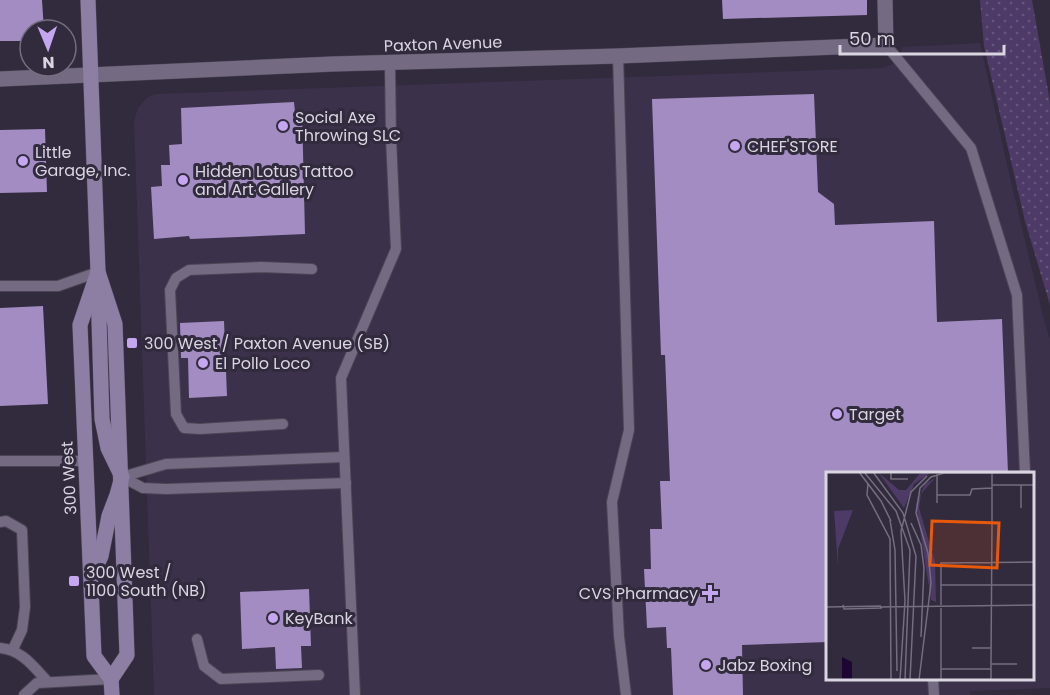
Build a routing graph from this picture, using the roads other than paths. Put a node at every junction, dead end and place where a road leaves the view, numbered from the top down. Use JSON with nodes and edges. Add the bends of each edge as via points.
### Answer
{"nodes":[{"id":1,"x":88,"y":0,"type":"edge"},
{"id":2,"x":885,"y":0,"type":"edge"},
{"id":3,"x":886,"y":45,"type":"junction"},
{"id":4,"x":618,"y":56,"type":"junction"},
{"id":5,"x":390,"y":64,"type":"junction"},
{"id":6,"x":90,"y":75,"type":"junction"},
{"id":7,"x":0,"y":79,"type":"edge"},
{"id":8,"x":312,"y":269,"type":"dead end"},
{"id":9,"x":98,"y":272,"type":"junction"},
{"id":10,"x":0,"y":286,"type":"edge"},
{"id":11,"x":283,"y":424,"type":"dead end"},
{"id":12,"x":344,"y":457,"type":"junction"},
{"id":13,"x":0,"y":461,"type":"edge"},
{"id":14,"x":86,"y":461,"type":"junction"},
{"id":15,"x":1025,"y":472,"type":"edge"},
{"id":16,"x":122,"y":477,"type":"junction"},
{"id":17,"x":346,"y":483,"type":"junction"},
{"id":18,"x":0,"y":522,"type":"edge"},
{"id":19,"x":90,"y":579,"type":"junction"},
{"id":20,"x":197,"y":639,"type":"dead end"},
{"id":21,"x":0,"y":648,"type":"edge"},
{"id":22,"x":13,"y":649,"type":"junction"},
{"id":23,"x":319,"y":675,"type":"dead end"},
{"id":24,"x":111,"y":679,"type":"junction"},
{"id":25,"x":933,"y":680,"type":"edge"},
{"id":26,"x":47,"y":681,"type":"junction"},
{"id":27,"x":24,"y":695,"type":"edge"},
{"id":28,"x":112,"y":695,"type":"edge"},
{"id":29,"x":355,"y":695,"type":"edge"},
{"id":30,"x":626,"y":695,"type":"edge"},
{"id":31,"x":934,"y":695,"type":"edge"}],
"edges":[{"from":1,"to":6,"type":"main road","name":"300 West"},
{"from":2,"to":3,"type":"street"},
{"from":3,"to":4,"type":"street","name":"Paxton Avenue"},
{"from":3,"to":15,"type":"lane","via":[[971,148],[1017,295]]},
{"from":4,"to":5,"type":"street","name":"Paxton Avenue"},
{"from":4,"to":30,"type":"lane","via":[[629,430],[612,502]]},
{"from":5,"to":6,"type":"street","name":"Paxton Avenue"},
{"from":5,"to":12,"type":"lane","via":[[396,249],[341,378]]},
{"from":6,"to":7,"type":"street","name":"Paxton Avenue"},
{"from":6,"to":9,"type":"main road","name":"300 West"},
{"from":8,"to":11,"type":"lane","via":[[189,270],[176,278],[170,290],[176,414],[184,428]]},
{"from":9,"to":10,"type":"lane","via":[[58,286]]},
{"from":9,"to":14,"type":"main road","name":"300 West","via":[[80,325]]},
{"from":9,"to":16,"type":"main road","via":[[102,419],[108,448]]},
{"from":12,"to":16,"type":"lane","via":[[165,464]]},
{"from":12,"to":17,"type":"lane"},
{"from":13,"to":14,"type":"lane"},
{"from":14,"to":19,"type":"main road","name":"300 West"},
{"from":16,"to":17,"type":"lane","via":[[143,488],[166,489]]},
{"from":16,"to":19,"type":"main road","via":[[101,556]]},
{"from":16,"to":24,"type":"main road","via":[[128,655]]},
{"from":17,"to":29,"type":"lane"},
{"from":18,"to":22,"type":"lane","via":[[22,530],[26,607]]},
{"from":19,"to":24,"type":"main road","name":"300 West","via":[[94,657]]},
{"from":20,"to":23,"type":"lane","via":[[204,666],[221,679]]},
{"from":21,"to":22,"type":"lane"},
{"from":22,"to":26,"type":"lane"},
{"from":24,"to":26,"type":"lane"},
{"from":24,"to":28,"type":"main road"},
{"from":25,"to":31,"type":"lane"},
{"from":26,"to":27,"type":"lane","via":[[37,683]]}]}
